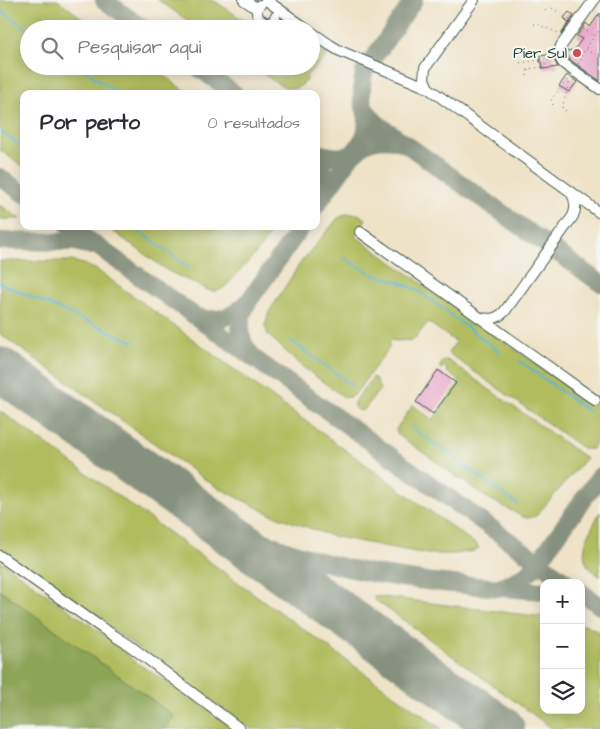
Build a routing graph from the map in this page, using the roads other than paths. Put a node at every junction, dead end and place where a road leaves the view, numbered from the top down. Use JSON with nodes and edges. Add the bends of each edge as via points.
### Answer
{"nodes":[{"id":1,"x":244,"y":0,"type":"edge"},
{"id":2,"x":474,"y":0,"type":"edge"},
{"id":3,"x":594,"y":0,"type":"edge"},
{"id":4,"x":262,"y":2,"type":"edge"},
{"id":5,"x":280,"y":10,"type":"junction"},
{"id":6,"x":262,"y":20,"type":"edge"},
{"id":7,"x":276,"y":20,"type":"edge"},
{"id":8,"x":294,"y":20,"type":"edge"},
{"id":9,"x":320,"y":41,"type":"edge"},
{"id":10,"x":424,"y":71,"type":"junction"},
{"id":11,"x":403,"y":78,"type":"junction"},
{"id":12,"x":428,"y":88,"type":"junction"},
{"id":13,"x":600,"y":89,"type":"edge"},
{"id":14,"x":571,"y":192,"type":"junction"},
{"id":15,"x":598,"y":212,"type":"edge"},
{"id":16,"x":573,"y":216,"type":"junction"},
{"id":17,"x":360,"y":232,"type":"dead end"},
{"id":18,"x":505,"y":311,"type":"junction"},
{"id":19,"x":479,"y":317,"type":"junction"},
{"id":20,"x":507,"y":338,"type":"junction"},
{"id":21,"x":595,"y":400,"type":"dead end"},
{"id":22,"x":0,"y":556,"type":"edge"},
{"id":23,"x":240,"y":729,"type":"edge"}],
"edges":[{"from":1,"to":4,"type":"lane"},
{"from":2,"to":10,"type":"lane"},
{"from":3,"to":13,"type":"lane","via":[[560,49],[561,61]]},
{"from":4,"to":5,"type":"lane"},
{"from":4,"to":6,"type":"lane","via":[[258,18]]},
{"from":5,"to":7,"type":"lane"},
{"from":5,"to":8,"type":"lane"},
{"from":9,"to":11,"type":"lane"},
{"from":10,"to":11,"type":"lane"},
{"from":10,"to":12,"type":"lane"},
{"from":11,"to":12,"type":"lane"},
{"from":12,"to":14,"type":"lane"},
{"from":14,"to":15,"type":"lane"},
{"from":14,"to":16,"type":"lane","via":[[576,209]]},
{"from":15,"to":16,"type":"lane","via":[[581,210]]},
{"from":16,"to":18,"type":"lane"},
{"from":17,"to":19,"type":"lane"},
{"from":18,"to":19,"type":"lane","via":[[492,319]]},
{"from":18,"to":20,"type":"lane","via":[[501,324]]},
{"from":19,"to":20,"type":"lane"},
{"from":20,"to":21,"type":"lane"},
{"from":22,"to":23,"type":"lane"}]}
